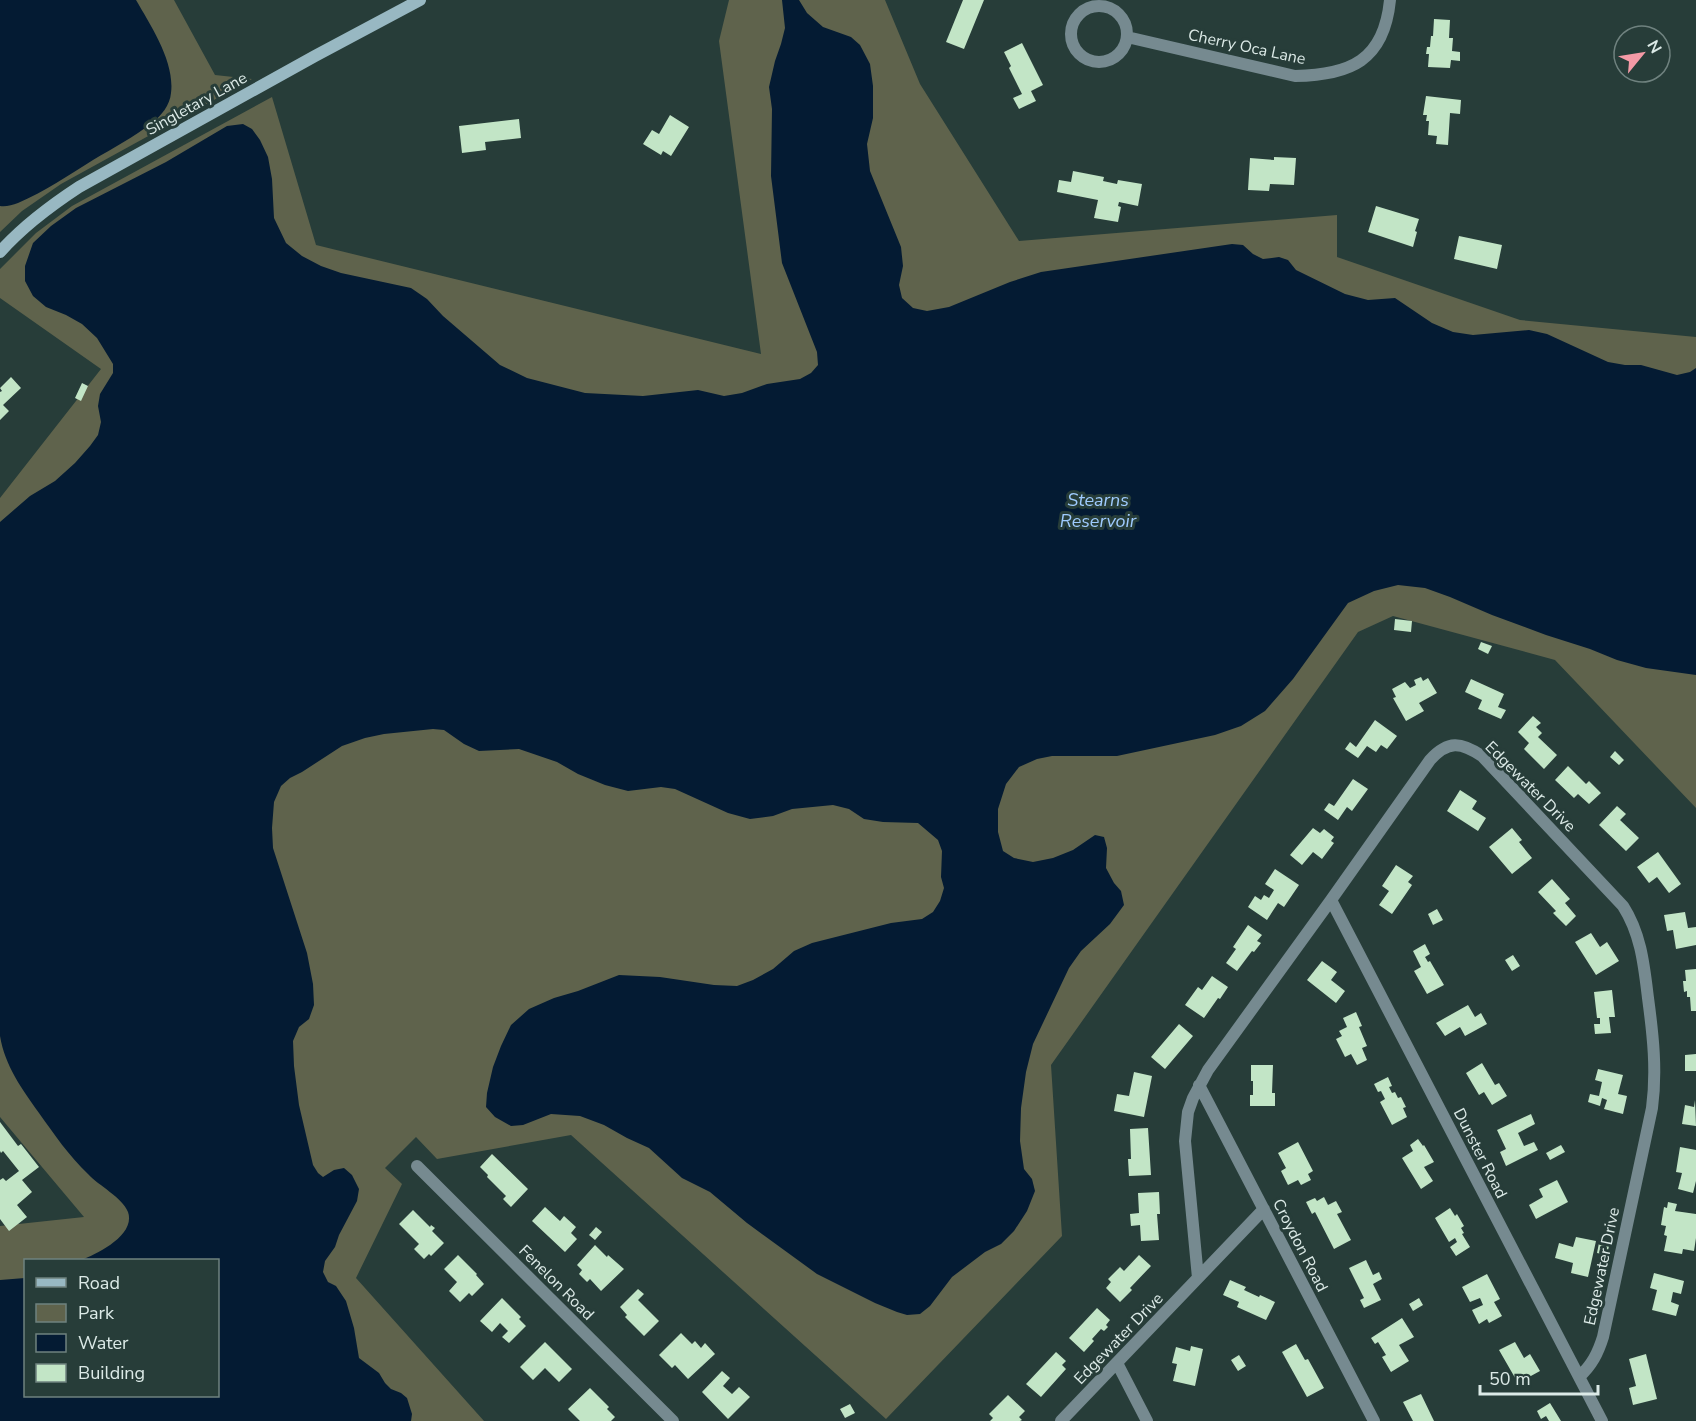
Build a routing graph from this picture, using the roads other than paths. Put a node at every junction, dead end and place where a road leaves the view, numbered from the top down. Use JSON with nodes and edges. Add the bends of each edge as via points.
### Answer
{"nodes":[{"id":1,"x":420,"y":0,"type":"edge"},
{"id":2,"x":1390,"y":0,"type":"edge"},
{"id":3,"x":1127,"y":37,"type":"junction"},
{"id":4,"x":0,"y":252,"type":"edge"},
{"id":5,"x":1331,"y":900,"type":"junction"},
{"id":6,"x":1199,"y":1085,"type":"junction"},
{"id":7,"x":417,"y":1166,"type":"dead end"},
{"id":8,"x":1264,"y":1209,"type":"junction"},
{"id":9,"x":1198,"y":1278,"type":"junction"},
{"id":10,"x":1117,"y":1363,"type":"junction"},
{"id":11,"x":1579,"y":1377,"type":"junction"},
{"id":12,"x":673,"y":1421,"type":"edge"},
{"id":13,"x":1061,"y":1421,"type":"edge"},
{"id":14,"x":1147,"y":1421,"type":"edge"},
{"id":15,"x":1374,"y":1421,"type":"edge"},
{"id":16,"x":1602,"y":1421,"type":"edge"}],
"edges":[{"from":1,"to":4,"type":"street","name":"Singletary Lane","via":[[79,187],[46,209]]},
{"from":2,"to":3,"type":"street","name":"Cherry Oca Lane","via":[[1376,46],[1362,61],[1320,76],[1295,76]]},
{"from":3,"to":3,"type":"street","via":[[1123,48],[1111,59],[1092,61],[1077,50],[1071,33],[1077,17],[1086,9],[1102,6],[1121,16]]},
{"from":5,"to":6,"type":"street","name":"Edgewater Drive"},
{"from":5,"to":11,"type":"street","name":"Dunster Road"},
{"from":5,"to":11,"type":"street","name":"Edgewater Drive","via":[[1430,760],[1456,744],[1482,756],[1631,917],[1642,952],[1655,1087],[1603,1337],[1594,1360]]},
{"from":6,"to":8,"type":"street","name":"Croydon Road"},
{"from":6,"to":9,"type":"street","name":"Edgewater Drive","via":[[1188,1112],[1185,1140]]},
{"from":7,"to":12,"type":"street","name":"Fenelon Road"},
{"from":8,"to":9,"type":"street","name":"Edgewater Drive"},
{"from":8,"to":15,"type":"street","name":"Croydon Road"},
{"from":9,"to":10,"type":"street","name":"Edgewater Drive"},
{"from":10,"to":13,"type":"street","name":"Edgewater Drive"},
{"from":10,"to":14,"type":"street"},
{"from":11,"to":16,"type":"street","name":"Dunster Road"}]}
